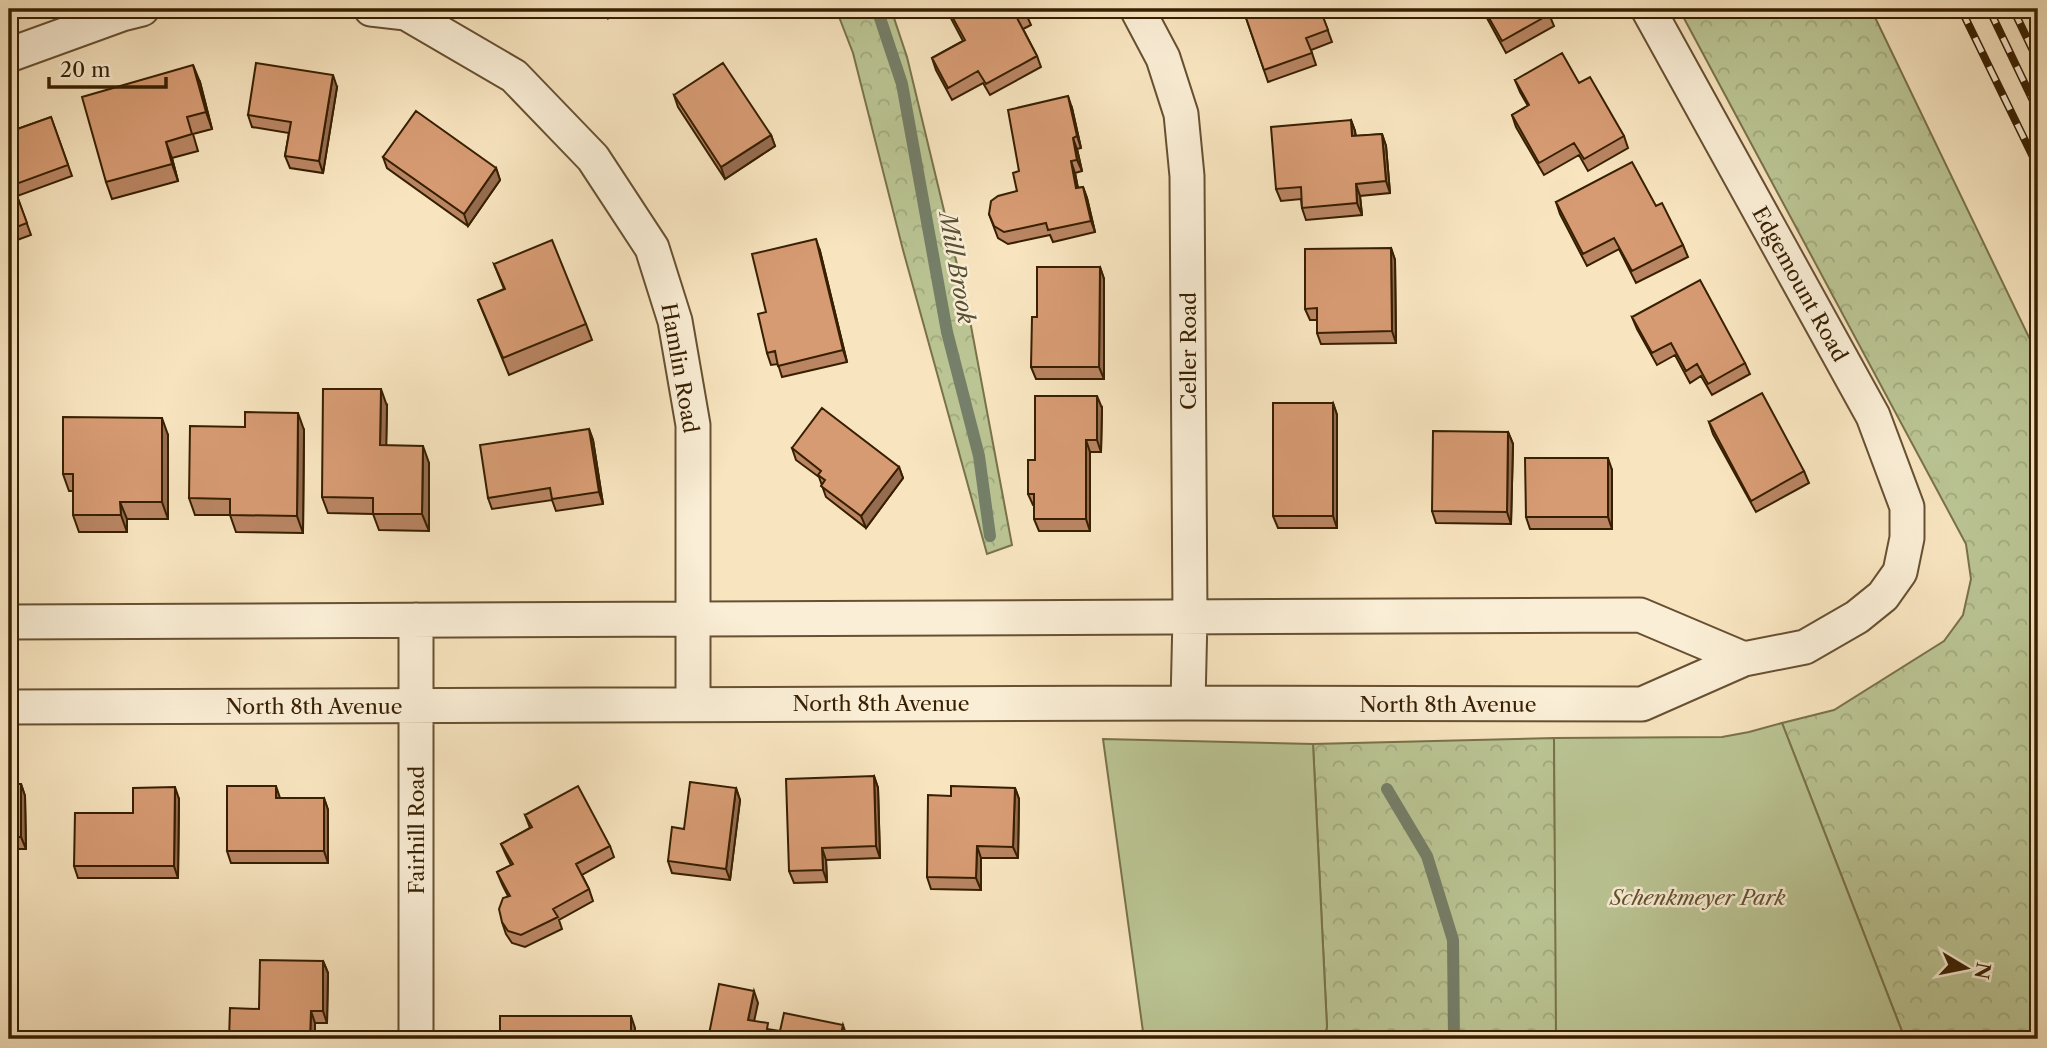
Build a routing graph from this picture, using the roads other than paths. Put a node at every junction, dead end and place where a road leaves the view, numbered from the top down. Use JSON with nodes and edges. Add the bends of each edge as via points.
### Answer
{"nodes":[{"id":1,"x":142,"y":9,"type":"edge"},
{"id":2,"x":371,"y":9,"type":"edge"},
{"id":3,"x":1137,"y":9,"type":"edge"},
{"id":4,"x":1648,"y":9,"type":"edge"},
{"id":5,"x":9,"y":55,"type":"edge"},
{"id":6,"x":1900,"y":572,"type":"joint"},
{"id":7,"x":1190,"y":617,"type":"junction"},
{"id":8,"x":693,"y":618,"type":"junction"},
{"id":9,"x":416,"y":620,"type":"junction"},
{"id":10,"x":9,"y":622,"type":"edge"},
{"id":11,"x":1744,"y":659,"type":"junction"},
{"id":12,"x":1188,"y":703,"type":"junction"},
{"id":13,"x":693,"y":704,"type":"junction"},
{"id":14,"x":9,"y":706,"type":"edge"},
{"id":15,"x":416,"y":706,"type":"junction"},
{"id":16,"x":416,"y":1039,"type":"edge"}],
"edges":[{"from":1,"to":5,"type":"street"},
{"from":2,"to":8,"type":"street","name":"Hamlin Road","via":[[405,13],[514,76],[593,158],[652,248],[675,321],[693,425]]},
{"from":3,"to":7,"type":"street","name":"Celler Road","via":[[1163,58],[1181,114],[1187,176]]},
{"from":4,"to":6,"type":"street","name":"Edgemount Road","via":[[1872,416],[1907,506],[1908,538]]},
{"from":6,"to":11,"type":"street","name":"North 8th Avenue","via":[[1883,596],[1857,617],[1805,647]]},
{"from":7,"to":8,"type":"street"},
{"from":7,"to":11,"type":"street","via":[[1640,615]]},
{"from":7,"to":12,"type":"street","name":"Celler Road"},
{"from":8,"to":9,"type":"street"},
{"from":8,"to":13,"type":"street","name":"Hamlin Road"},
{"from":9,"to":10,"type":"street"},
{"from":9,"to":15,"type":"street","name":"Fairhill Road"},
{"from":11,"to":12,"type":"street","name":"North 8th Avenue","via":[[1642,704]]},
{"from":12,"to":13,"type":"street","name":"North 8th Avenue"},
{"from":13,"to":15,"type":"street","name":"North 8th Avenue"},
{"from":14,"to":15,"type":"street","name":"North 8th Avenue"},
{"from":15,"to":16,"type":"street","name":"Fairhill Road"}]}
